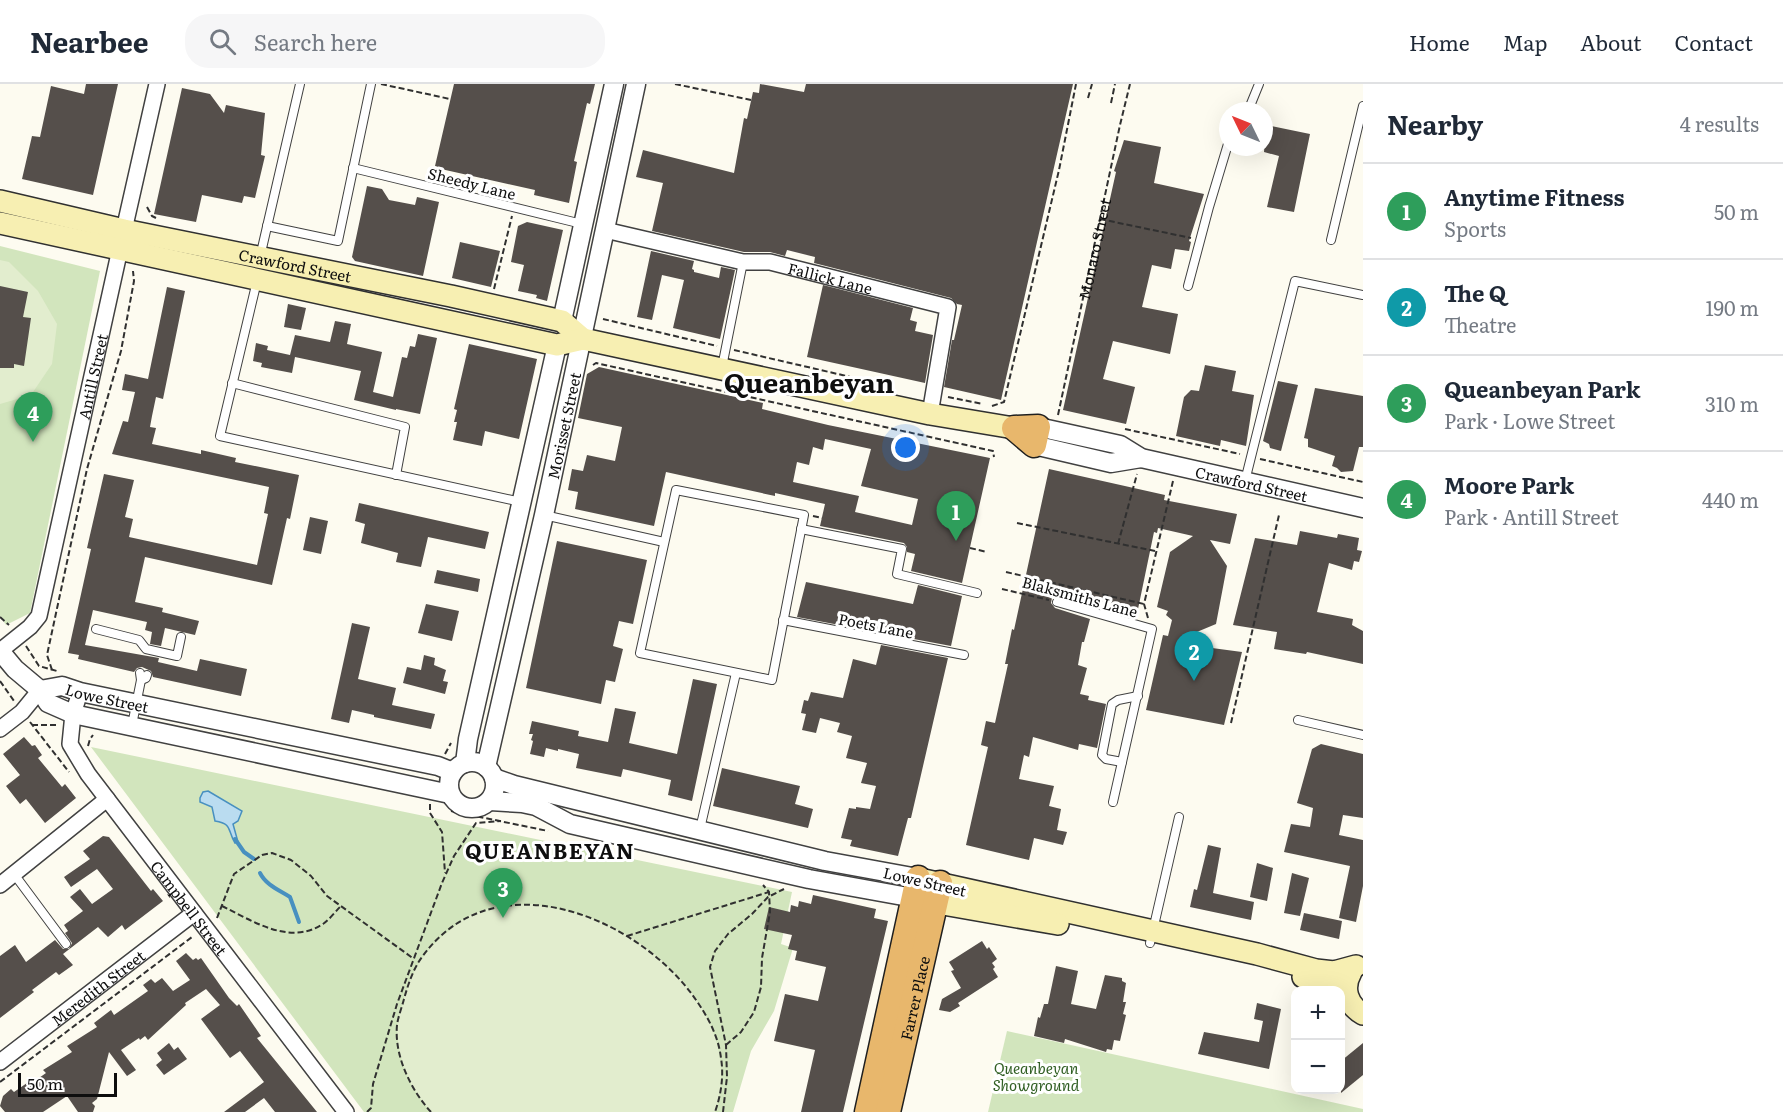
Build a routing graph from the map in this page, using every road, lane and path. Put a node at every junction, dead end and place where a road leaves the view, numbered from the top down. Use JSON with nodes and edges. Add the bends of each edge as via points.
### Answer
{"nodes":[{"id":1,"x":157,"y":84,"type":"edge"},
{"id":2,"x":300,"y":84,"type":"edge"},
{"id":3,"x":371,"y":84,"type":"edge"},
{"id":4,"x":381,"y":84,"type":"edge"},
{"id":5,"x":614,"y":84,"type":"edge"},
{"id":6,"x":636,"y":84,"type":"edge"},
{"id":7,"x":675,"y":84,"type":"edge"},
{"id":8,"x":1076,"y":84,"type":"edge"},
{"id":9,"x":1092,"y":84,"type":"edge"},
{"id":10,"x":1115,"y":84,"type":"edge"},
{"id":11,"x":1130,"y":84,"type":"edge"},
{"id":12,"x":1259,"y":84,"type":"edge"},
{"id":13,"x":1088,"y":98,"type":"dead end"},
{"id":14,"x":450,"y":99,"type":"dead end"},
{"id":15,"x":751,"y":100,"type":"dead end"},
{"id":16,"x":1252,"y":102,"type":"edge"},
{"id":17,"x":1111,"y":103,"type":"dead end"},
{"id":18,"x":1363,"y":106,"type":"edge"},
{"id":19,"x":1224,"y":156,"type":"edge"},
{"id":20,"x":353,"y":168,"type":"junction"},
{"id":21,"x":0,"y":201,"type":"edge"},
{"id":22,"x":514,"y":207,"type":"junction"},
{"id":23,"x":1100,"y":219,"type":"junction"},
{"id":24,"x":0,"y":223,"type":"edge"},
{"id":25,"x":584,"y":225,"type":"junction"},
{"id":26,"x":267,"y":226,"type":"junction"},
{"id":27,"x":605,"y":230,"type":"junction"},
{"id":28,"x":122,"y":240,"type":"junction"},
{"id":29,"x":1201,"y":240,"type":"junction"},
{"id":30,"x":1331,"y":240,"type":"dead end"},
{"id":31,"x":743,"y":262,"type":"junction"},
{"id":32,"x":258,"y":269,"type":"junction"},
{"id":33,"x":133,"y":271,"type":"dead end"},
{"id":34,"x":1188,"y":286,"type":"dead end"},
{"id":35,"x":494,"y":292,"type":"dead end"},
{"id":36,"x":1363,"y":295,"type":"edge"},
{"id":37,"x":603,"y":319,"type":"dead end"},
{"id":38,"x":562,"y":321,"type":"junction"},
{"id":39,"x":583,"y":339,"type":"junction"},
{"id":40,"x":557,"y":345,"type":"junction"},
{"id":41,"x":726,"y":348,"type":"junction"},
{"id":42,"x":596,"y":363,"type":"dead end"},
{"id":43,"x":721,"y":370,"type":"junction"},
{"id":44,"x":232,"y":383,"type":"junction"},
{"id":45,"x":882,"y":385,"type":"dead end"},
{"id":46,"x":932,"y":405,"type":"junction"},
{"id":47,"x":1014,"y":428,"type":"joint"},
{"id":48,"x":1043,"y":429,"type":"junction"},
{"id":49,"x":1126,"y":429,"type":"dead end"},
{"id":50,"x":994,"y":457,"type":"dead end"},
{"id":51,"x":1251,"y":457,"type":"junction"},
{"id":52,"x":1141,"y":458,"type":"junction"},
{"id":53,"x":1178,"y":466,"type":"junction"},
{"id":54,"x":396,"y":475,"type":"junction"},
{"id":55,"x":1245,"y":482,"type":"junction"},
{"id":56,"x":1363,"y":482,"type":"edge"},
{"id":57,"x":522,"y":502,"type":"junction"},
{"id":58,"x":1363,"y":508,"type":"edge"},
{"id":59,"x":544,"y":515,"type":"junction"},
{"id":60,"x":1279,"y":515,"type":"dead end"},
{"id":61,"x":1017,"y":523,"type":"dead end"},
{"id":62,"x":801,"y":529,"type":"junction"},
{"id":63,"x":664,"y":542,"type":"junction"},
{"id":64,"x":1118,"y":544,"type":"junction"},
{"id":65,"x":970,"y":548,"type":"dead end"},
{"id":66,"x":1155,"y":551,"type":"junction"},
{"id":67,"x":987,"y":552,"type":"dead end"},
{"id":68,"x":1006,"y":572,"type":"dead end"},
{"id":69,"x":1002,"y":589,"type":"dead end"},
{"id":70,"x":977,"y":593,"type":"dead end"},
{"id":71,"x":1058,"y":602,"type":"joint"},
{"id":72,"x":1144,"y":604,"type":"junction"},
{"id":73,"x":783,"y":620,"type":"junction"},
{"id":74,"x":96,"y":629,"type":"dead end"},
{"id":75,"x":1152,"y":629,"type":"junction"},
{"id":76,"x":181,"y":637,"type":"dead end"},
{"id":77,"x":0,"y":651,"type":"edge"},
{"id":78,"x":964,"y":655,"type":"dead end"},
{"id":79,"x":52,"y":670,"type":"dead end"},
{"id":80,"x":736,"y":673,"type":"junction"},
{"id":81,"x":143,"y":676,"type":"dead end"},
{"id":82,"x":40,"y":690,"type":"junction"},
{"id":83,"x":80,"y":692,"type":"junction"},
{"id":84,"x":1137,"y":696,"type":"junction"},
{"id":85,"x":136,"y":703,"type":"junction"},
{"id":86,"x":73,"y":714,"type":"junction"},
{"id":87,"x":1298,"y":720,"type":"dead end"},
{"id":88,"x":1231,"y":723,"type":"dead end"},
{"id":89,"x":132,"y":725,"type":"junction"},
{"id":90,"x":0,"y":729,"type":"edge"},
{"id":91,"x":98,"y":730,"type":"dead end"},
{"id":92,"x":1363,"y":735,"type":"edge"},
{"id":93,"x":88,"y":751,"type":"dead end"},
{"id":94,"x":1122,"y":762,"type":"junction"},
{"id":95,"x":459,"y":767,"type":"junction"},
{"id":96,"x":490,"y":772,"type":"junction"},
{"id":97,"x":107,"y":799,"type":"junction"},
{"id":98,"x":490,"y":801,"type":"junction"},
{"id":99,"x":1113,"y":802,"type":"dead end"},
{"id":100,"x":445,"y":804,"type":"junction"},
{"id":101,"x":1179,"y":817,"type":"dead end"},
{"id":102,"x":505,"y":821,"type":"junction"},
{"id":103,"x":700,"y":829,"type":"junction"},
{"id":104,"x":549,"y":831,"type":"dead end"},
{"id":105,"x":14,"y":874,"type":"junction"},
{"id":106,"x":445,"y":876,"type":"junction"},
{"id":107,"x":809,"y":879,"type":"junction"},
{"id":108,"x":763,"y":884,"type":"dead end"},
{"id":109,"x":0,"y":885,"type":"edge"},
{"id":110,"x":927,"y":891,"type":"junction"},
{"id":111,"x":769,"y":892,"type":"junction"},
{"id":112,"x":769,"y":896,"type":"junction"},
{"id":113,"x":341,"y":907,"type":"junction"},
{"id":114,"x":194,"y":913,"type":"junction"},
{"id":115,"x":627,"y":936,"type":"junction"},
{"id":116,"x":192,"y":937,"type":"dead end"},
{"id":117,"x":1152,"y":937,"type":"junction"},
{"id":118,"x":66,"y":944,"type":"dead end"},
{"id":119,"x":414,"y":959,"type":"junction"},
{"id":120,"x":1360,"y":964,"type":"edge"},
{"id":121,"x":1347,"y":1000,"type":"edge"},
{"id":122,"x":726,"y":1045,"type":"junction"},
{"id":123,"x":0,"y":1062,"type":"edge"},
{"id":124,"x":0,"y":1082,"type":"edge"},
{"id":125,"x":346,"y":1112,"type":"edge"},
{"id":126,"x":367,"y":1112,"type":"edge"},
{"id":127,"x":431,"y":1112,"type":"edge"},
{"id":128,"x":715,"y":1112,"type":"edge"},
{"id":129,"x":723,"y":1112,"type":"edge"},
{"id":130,"x":867,"y":1112,"type":"edge"},
{"id":131,"x":888,"y":1112,"type":"edge"}],
"edges":[{"from":1,"to":28,"type":"street","name":"Antill Street"},
{"from":2,"to":26,"type":"lane"},
{"from":3,"to":20,"type":"lane"},
{"from":4,"to":14,"type":"path"},
{"from":5,"to":25,"type":"street","name":"Morisset Street"},
{"from":6,"to":27,"type":"street","name":"Morisset Street"},
{"from":7,"to":15,"type":"path"},
{"from":8,"to":46,"type":"path","via":[[1004,402],[992,406],[954,397]]},
{"from":9,"to":13,"type":"path"},
{"from":10,"to":17,"type":"path"},
{"from":11,"to":23,"type":"path","name":"Monaro Street"},
{"from":12,"to":16,"type":"lane"},
{"from":18,"to":30,"type":"lane"},
{"from":19,"to":29,"type":"lane"},
{"from":20,"to":22,"type":"lane","name":"Sheedy Lane"},
{"from":20,"to":26,"type":"lane","via":[[338,241]]},
{"from":21,"to":28,"type":"main road","name":"Crawford Street"},
{"from":22,"to":25,"type":"lane","name":"Sheedy Lane"},
{"from":22,"to":35,"type":"path"},
{"from":23,"to":29,"type":"path"},
{"from":23,"to":48,"type":"path","name":"Monaro Street"},
{"from":24,"to":28,"type":"main road","name":"Crawford Street"},
{"from":25,"to":38,"type":"street","name":"Morisset Street"},
{"from":26,"to":32,"type":"lane"},
{"from":27,"to":31,"type":"street","name":"Fallick Lane"},
{"from":27,"to":39,"type":"street","name":"Morisset Street"},
{"from":28,"to":32,"type":"main road","name":"Crawford Street"},
{"from":28,"to":77,"type":"street","name":"Antill Street","via":[[39,616]]},
{"from":29,"to":34,"type":"lane"},
{"from":31,"to":41,"type":"lane"},
{"from":31,"to":46,"type":"street","name":"Fallick Lane","via":[[770,262],[948,307]]},
{"from":32,"to":38,"type":"main road","name":"Crawford Street","via":[[451,297]]},
{"from":32,"to":40,"type":"main road","name":"Crawford Street"},
{"from":32,"to":44,"type":"lane"},
{"from":33,"to":79,"type":"path","via":[[121,351],[93,443],[47,655]]},
{"from":36,"to":51,"type":"lane","via":[[1295,281]]},
{"from":37,"to":41,"type":"path"},
{"from":38,"to":39,"type":"main road","name":"Crawford Street"},
{"from":38,"to":40,"type":"main road","name":"Morisset Street"},
{"from":39,"to":40,"type":"main road","name":"Crawford Street"},
{"from":39,"to":43,"type":"main road","name":"Crawford Street"},
{"from":39,"to":59,"type":"street","name":"Morisset Street"},
{"from":40,"to":57,"type":"street","name":"Morisset Street"},
{"from":41,"to":43,"type":"lane"},
{"from":41,"to":45,"type":"path"},
{"from":42,"to":50,"type":"path","via":[[993,451]]},
{"from":43,"to":46,"type":"main road","name":"Crawford Street"},
{"from":44,"to":54,"type":"lane","via":[[405,427]]},
{"from":44,"to":54,"type":"lane","via":[[220,436]]},
{"from":46,"to":47,"type":"main road","name":"Crawford Street"},
{"from":47,"to":48,"type":"highway","name":"Crawford Street"},
{"from":48,"to":52,"type":"street","name":"Crawford Street","via":[[1111,463]]},
{"from":49,"to":51,"type":"path"},
{"from":51,"to":55,"type":"lane"},
{"from":51,"to":56,"type":"path"},
{"from":52,"to":53,"type":"street","name":"Crawford Street"},
{"from":52,"to":64,"type":"path"},
{"from":53,"to":55,"type":"street","name":"Crawford Street"},
{"from":53,"to":66,"type":"path"},
{"from":54,"to":57,"type":"lane"},
{"from":55,"to":58,"type":"street","name":"Crawford Street"},
{"from":57,"to":95,"type":"street","name":"Morisset Street"},
{"from":59,"to":63,"type":"lane"},
{"from":59,"to":96,"type":"street","name":"Morisset Street"},
{"from":60,"to":88,"type":"path"},
{"from":61,"to":64,"type":"path"},
{"from":62,"to":63,"type":"lane","via":[[804,515],[676,490]]},
{"from":62,"to":70,"type":"lane","via":[[902,549],[897,574]]},
{"from":62,"to":73,"type":"lane"},
{"from":63,"to":80,"type":"lane","via":[[640,653]]},
{"from":64,"to":66,"type":"path"},
{"from":65,"to":67,"type":"path"},
{"from":66,"to":72,"type":"path"},
{"from":68,"to":72,"type":"path"},
{"from":69,"to":71,"type":"path","name":"Blaksmiths Lane"},
{"from":71,"to":75,"type":"lane","name":"Blaksmiths Lane"},
{"from":72,"to":75,"type":"path"},
{"from":73,"to":78,"type":"lane","name":"Poets Lane"},
{"from":73,"to":80,"type":"lane","via":[[772,680]]},
{"from":74,"to":76,"type":"lane","via":[[139,640],[149,653],[177,656]]},
{"from":75,"to":84,"type":"lane"},
{"from":77,"to":82,"type":"street"},
{"from":80,"to":103,"type":"lane"},
{"from":81,"to":85,"type":"lane"},
{"from":82,"to":83,"type":"street","name":"Lowe Street","via":[[62,686]]},
{"from":82,"to":86,"type":"street","name":"Lowe Street","via":[[48,703]]},
{"from":82,"to":90,"type":"street","via":[[22,712]]},
{"from":83,"to":85,"type":"street","name":"Lowe Street"},
{"from":83,"to":86,"type":"street","name":"Campbell Street"},
{"from":84,"to":94,"type":"lane"},
{"from":84,"to":94,"type":"lane","via":[[1112,704],[1102,755]]},
{"from":85,"to":89,"type":"lane"},
{"from":85,"to":95,"type":"street","name":"Lowe Street","via":[[438,766]]},
{"from":86,"to":89,"type":"street","name":"Lowe Street"},
{"from":86,"to":97,"type":"street","name":"Campbell Street","via":[[70,744]]},
{"from":87,"to":92,"type":"lane"},
{"from":89,"to":100,"type":"street","name":"Lowe Street"},
{"from":91,"to":93,"type":"path","via":[[90,739]]},
{"from":94,"to":99,"type":"lane"},
{"from":95,"to":96,"type":"street","via":[[477,762]]},
{"from":95,"to":100,"type":"street","via":[[449,784]]},
{"from":96,"to":98,"type":"street","via":[[495,790]]},
{"from":96,"to":103,"type":"street","name":"Lowe Street","via":[[514,784]]},
{"from":97,"to":105,"type":"street"},
{"from":97,"to":114,"type":"street","name":"Campbell Street"},
{"from":98,"to":100,"type":"street","via":[[467,808]]},
{"from":98,"to":107,"type":"street","name":"Lowe Street","via":[[522,802],[570,824]]},
{"from":100,"to":102,"type":"path","via":[[465,815]]},
{"from":100,"to":106,"type":"path","via":[[430,804],[430,813],[442,832]]},
{"from":101,"to":117,"type":"lane"},
{"from":102,"to":104,"type":"path"},
{"from":102,"to":106,"type":"path","via":[[476,823]]},
{"from":103,"to":110,"type":"street","name":"Lowe Street"},
{"from":105,"to":109,"type":"street"},
{"from":105,"to":118,"type":"lane"},
{"from":106,"to":119,"type":"path"},
{"from":107,"to":110,"type":"street","name":"Lowe Street"},
{"from":107,"to":112,"type":"path"},
{"from":108,"to":111,"type":"path"},
{"from":110,"to":117,"type":"main road","name":"Lowe Street"},
{"from":110,"to":130,"type":"highway","name":"Farrer Place"},
{"from":110,"to":131,"type":"highway","name":"Farrer Place"},
{"from":111,"to":112,"type":"path"},
{"from":111,"to":115,"type":"path"},
{"from":112,"to":122,"type":"path","via":[[770,912],[754,1012],[741,1032]]},
{"from":112,"to":122,"type":"path","via":[[728,934],[715,951],[710,967]]},
{"from":113,"to":113,"type":"path","via":[[316,927],[276,932],[222,906],[234,874],[262,855],[272,853],[291,860]]},
{"from":113,"to":119,"type":"path"},
{"from":114,"to":123,"type":"street","name":"Meredith Street"},
{"from":114,"to":125,"type":"street","name":"Campbell Street"},
{"from":115,"to":127,"type":"path","via":[[578,914],[532,903],[500,905],[468,916],[440,937],[421,957],[397,1026],[400,1058],[409,1083]]},
{"from":115,"to":128,"type":"path","via":[[664,962],[709,1019],[721,1059]]},
{"from":116,"to":124,"type":"path","name":"Meredith Street"},
{"from":117,"to":120,"type":"main road","name":"Lowe Street","via":[[1257,954],[1324,971]]},
{"from":117,"to":121,"type":"main road","name":"Lowe Street","via":[[1304,978]]},
{"from":119,"to":126,"type":"path"},
{"from":120,"to":121,"type":"main road","via":[[1351,972]]},
{"from":122,"to":129,"type":"path"}]}
